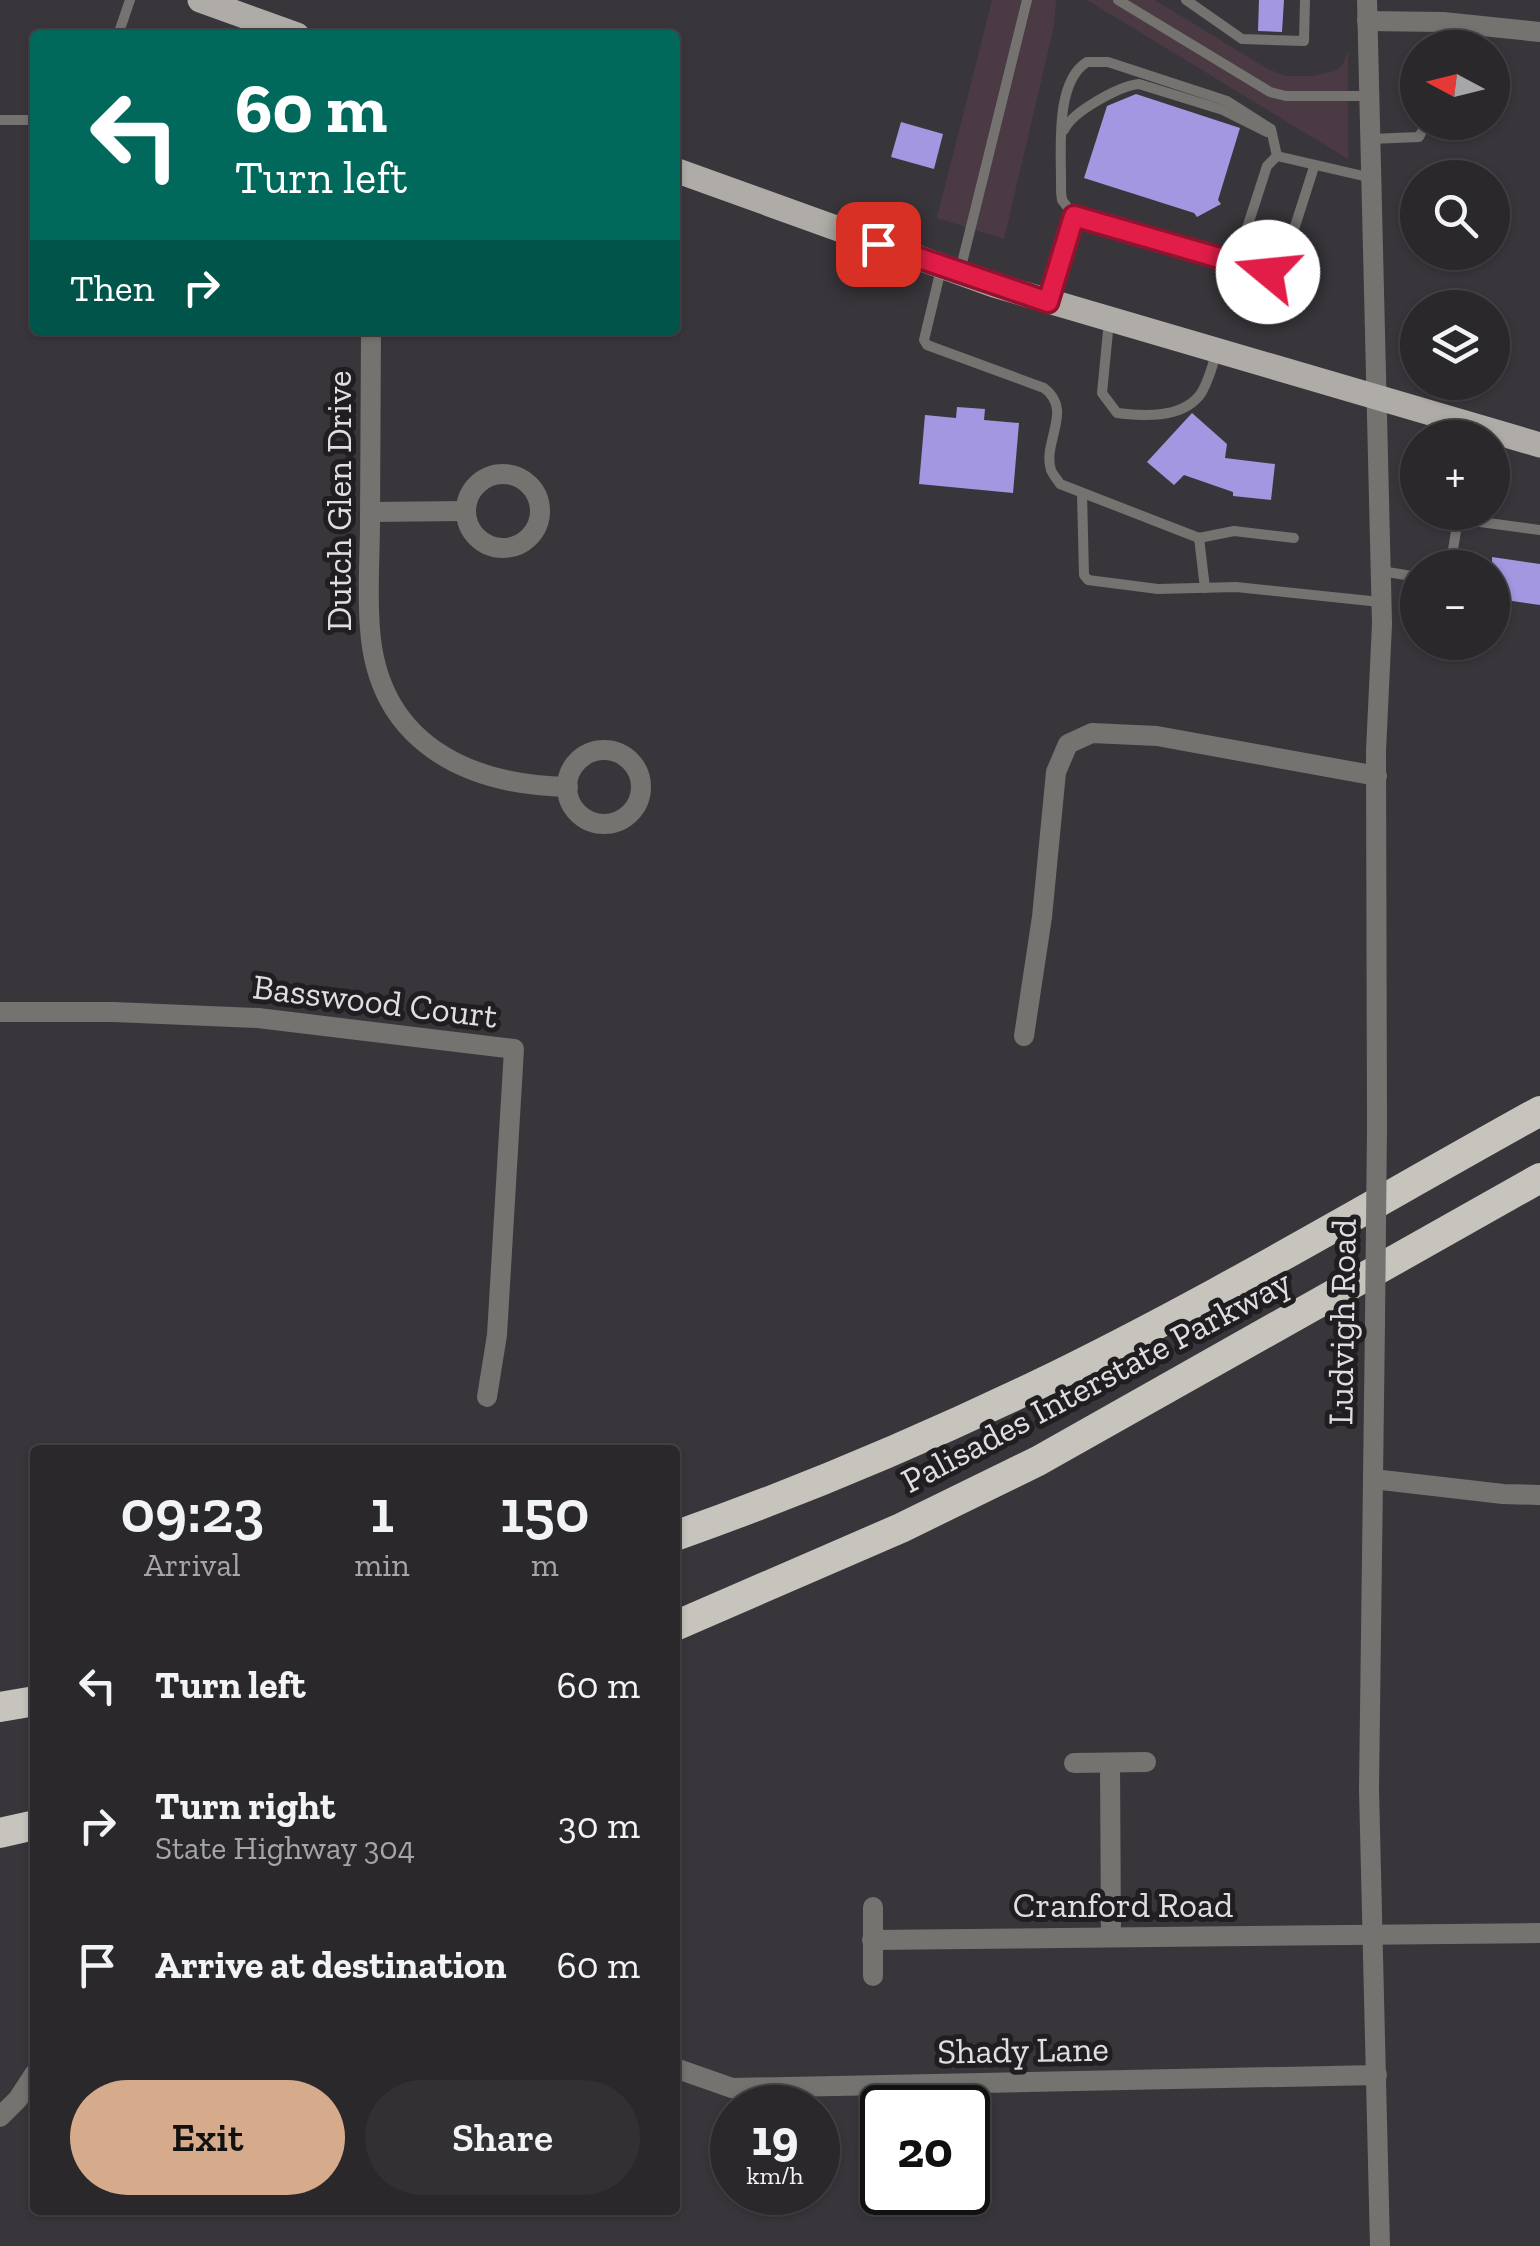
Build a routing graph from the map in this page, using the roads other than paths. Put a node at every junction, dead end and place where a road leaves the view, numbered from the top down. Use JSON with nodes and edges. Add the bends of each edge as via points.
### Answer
{"nodes":[{"id":1,"x":130,"y":0,"type":"edge"},
{"id":2,"x":200,"y":0,"type":"edge"},
{"id":3,"x":1028,"y":0,"type":"edge"},
{"id":4,"x":1118,"y":0,"type":"edge"},
{"id":5,"x":1186,"y":0,"type":"edge"},
{"id":6,"x":1306,"y":0,"type":"edge"},
{"id":7,"x":227,"y":5,"type":"edge"},
{"id":8,"x":1367,"y":10,"type":"edge"},
{"id":9,"x":1442,"y":22,"type":"junction"},
{"id":10,"x":120,"y":30,"type":"edge"},
{"id":11,"x":286,"y":30,"type":"edge"},
{"id":12,"x":1441,"y":30,"type":"edge"},
{"id":13,"x":1540,"y":32,"type":"edge"},
{"id":14,"x":1368,"y":96,"type":"junction"},
{"id":15,"x":0,"y":120,"type":"edge"},
{"id":16,"x":30,"y":120,"type":"edge"},
{"id":17,"x":1063,"y":134,"type":"junction"},
{"id":18,"x":1400,"y":138,"type":"edge"},
{"id":19,"x":1370,"y":139,"type":"junction"},
{"id":20,"x":1277,"y":150,"type":"junction"},
{"id":21,"x":1314,"y":168,"type":"junction"},
{"id":22,"x":680,"y":172,"type":"edge"},
{"id":23,"x":1372,"y":178,"type":"junction"},
{"id":24,"x":1074,"y":216,"type":"junction"},
{"id":25,"x":1236,"y":262,"type":"junction"},
{"id":26,"x":951,"y":270,"type":"junction"},
{"id":27,"x":1048,"y":302,"type":"junction"},
{"id":28,"x":1109,"y":320,"type":"junction"},
{"id":29,"x":371,"y":335,"type":"edge"},
{"id":30,"x":1217,"y":352,"type":"junction"},
{"id":31,"x":1377,"y":399,"type":"junction"},
{"id":32,"x":1540,"y":445,"type":"edge"},
{"id":33,"x":1082,"y":494,"type":"junction"},
{"id":34,"x":466,"y":511,"type":"dead end"},
{"id":35,"x":370,"y":512,"type":"junction"},
{"id":36,"x":1540,"y":530,"type":"edge"},
{"id":37,"x":1199,"y":538,"type":"junction"},
{"id":38,"x":1294,"y":538,"type":"dead end"},
{"id":39,"x":1453,"y":550,"type":"edge"},
{"id":40,"x":1381,"y":571,"type":"junction"},
{"id":41,"x":1400,"y":574,"type":"edge"},
{"id":42,"x":1204,"y":588,"type":"junction"},
{"id":43,"x":1382,"y":602,"type":"junction"},
{"id":44,"x":1376,"y":776,"type":"junction"},
{"id":45,"x":568,"y":787,"type":"dead end"},
{"id":46,"x":0,"y":1012,"type":"edge"},
{"id":47,"x":1024,"y":1036,"type":"dead end"},
{"id":48,"x":1540,"y":1111,"type":"edge"},
{"id":49,"x":1540,"y":1178,"type":"edge"},
{"id":50,"x":487,"y":1397,"type":"dead end"},
{"id":51,"x":1373,"y":1478,"type":"junction"},
{"id":52,"x":1540,"y":1495,"type":"edge"},
{"id":53,"x":680,"y":1534,"type":"edge"},
{"id":54,"x":680,"y":1624,"type":"edge"},
{"id":55,"x":30,"y":1702,"type":"edge"},
{"id":56,"x":0,"y":1707,"type":"edge"},
{"id":57,"x":1110,"y":1762,"type":"junction"},
{"id":58,"x":1146,"y":1762,"type":"dead end"},
{"id":59,"x":1074,"y":1763,"type":"dead end"},
{"id":60,"x":30,"y":1826,"type":"edge"},
{"id":61,"x":0,"y":1832,"type":"edge"},
{"id":62,"x":873,"y":1907,"type":"dead end"},
{"id":63,"x":1540,"y":1933,"type":"edge"},
{"id":64,"x":1373,"y":1935,"type":"junction"},
{"id":65,"x":1111,"y":1938,"type":"junction"},
{"id":66,"x":872,"y":1940,"type":"junction"},
{"id":67,"x":872,"y":1976,"type":"dead end"},
{"id":68,"x":680,"y":2070,"type":"edge"},
{"id":69,"x":1376,"y":2075,"type":"junction"},
{"id":70,"x":30,"y":2080,"type":"edge"},
{"id":71,"x":0,"y":2116,"type":"edge"},
{"id":72,"x":1380,"y":2246,"type":"edge"}],
"edges":[{"from":1,"to":10,"type":"lane"},
{"from":2,"to":7,"type":"main road"},
{"from":3,"to":26,"type":"lane"},
{"from":4,"to":14,"type":"lane","via":[[1270,92]]},
{"from":5,"to":6,"type":"lane","via":[[1242,39],[1304,41]]},
{"from":7,"to":11,"type":"main road"},
{"from":8,"to":9,"type":"street"},
{"from":8,"to":14,"type":"street","name":"Ludvigh Road"},
{"from":9,"to":12,"type":"lane"},
{"from":9,"to":13,"type":"street"},
{"from":14,"to":19,"type":"street","name":"Ludvigh Road"},
{"from":15,"to":16,"type":"lane"},
{"from":17,"to":20,"type":"lane","via":[[1074,114],[1139,84],[1223,110],[1268,132]]},
{"from":17,"to":20,"type":"lane","via":[[1068,81],[1097,60],[1228,100],[1271,129]]},
{"from":17,"to":24,"type":"lane","via":[[1062,200]]},
{"from":18,"to":19,"type":"lane"},
{"from":19,"to":23,"type":"street","name":"Ludvigh Road"},
{"from":20,"to":21,"type":"lane"},
{"from":20,"to":25,"type":"lane"},
{"from":21,"to":23,"type":"lane"},
{"from":21,"to":25,"type":"lane","via":[[1281,270]]},
{"from":22,"to":26,"type":"main road"},
{"from":23,"to":31,"type":"street","name":"Ludvigh Road"},
{"from":24,"to":25,"type":"lane"},
{"from":24,"to":27,"type":"lane"},
{"from":26,"to":27,"type":"main road"},
{"from":26,"to":33,"type":"lane","via":[[924,340],[1054,396],[1050,469],[1060,484]]},
{"from":27,"to":28,"type":"main road"},
{"from":28,"to":30,"type":"main road"},
{"from":28,"to":30,"type":"lane","via":[[1102,393],[1117,413],[1155,417],[1190,403],[1200,395]]},
{"from":29,"to":35,"type":"street","name":"Dutch Glen Drive"},
{"from":30,"to":31,"type":"main road"},
{"from":31,"to":32,"type":"main road"},
{"from":31,"to":40,"type":"street","name":"Ludvigh Road"},
{"from":33,"to":37,"type":"lane"},
{"from":33,"to":42,"type":"lane","via":[[1085,579]]},
{"from":34,"to":35,"type":"street"},
{"from":35,"to":45,"type":"street","name":"Dutch Glen Drive","via":[[372,648],[404,720],[444,758],[475,774],[524,786]]},
{"from":36,"to":39,"type":"lane","via":[[1458,519]]},
{"from":37,"to":38,"type":"lane","via":[[1234,531]]},
{"from":37,"to":42,"type":"lane"},
{"from":40,"to":41,"type":"lane"},
{"from":40,"to":43,"type":"street","name":"Ludvigh Road"},
{"from":42,"to":43,"type":"lane"},
{"from":43,"to":44,"type":"street","name":"Ludvigh Road"},
{"from":44,"to":47,"type":"street","via":[[1157,736],[1092,733],[1068,744],[1056,772]]},
{"from":44,"to":51,"type":"street","name":"Ludvigh Road","bridge":true},
{"from":46,"to":50,"type":"street","name":"Basswood Court","via":[[258,1018],[514,1050],[497,1335]]},
{"from":48,"to":53,"type":"highway","name":"Palisades Interstate Parkway","via":[[1034,1386]]},
{"from":49,"to":54,"type":"highway","name":"Palisades Interstate Parkway","via":[[1038,1461]]},
{"from":51,"to":52,"type":"street"},
{"from":51,"to":64,"type":"street","name":"Ludvigh Road"},
{"from":55,"to":56,"type":"highway"},
{"from":57,"to":58,"type":"street"},
{"from":57,"to":59,"type":"street"},
{"from":57,"to":65,"type":"street"},
{"from":60,"to":61,"type":"highway"},
{"from":62,"to":66,"type":"street"},
{"from":63,"to":64,"type":"street","name":"Cranford Road"},
{"from":64,"to":65,"type":"street","name":"Cranford Road"},
{"from":64,"to":69,"type":"street","name":"Ludvigh Road"},
{"from":65,"to":66,"type":"street","name":"Cranford Road"},
{"from":66,"to":67,"type":"street"},
{"from":68,"to":69,"type":"street","name":"Shady Lane","via":[[732,2088]]},
{"from":69,"to":72,"type":"street","name":"Ludvigh Road"},
{"from":70,"to":71,"type":"street"}]}
